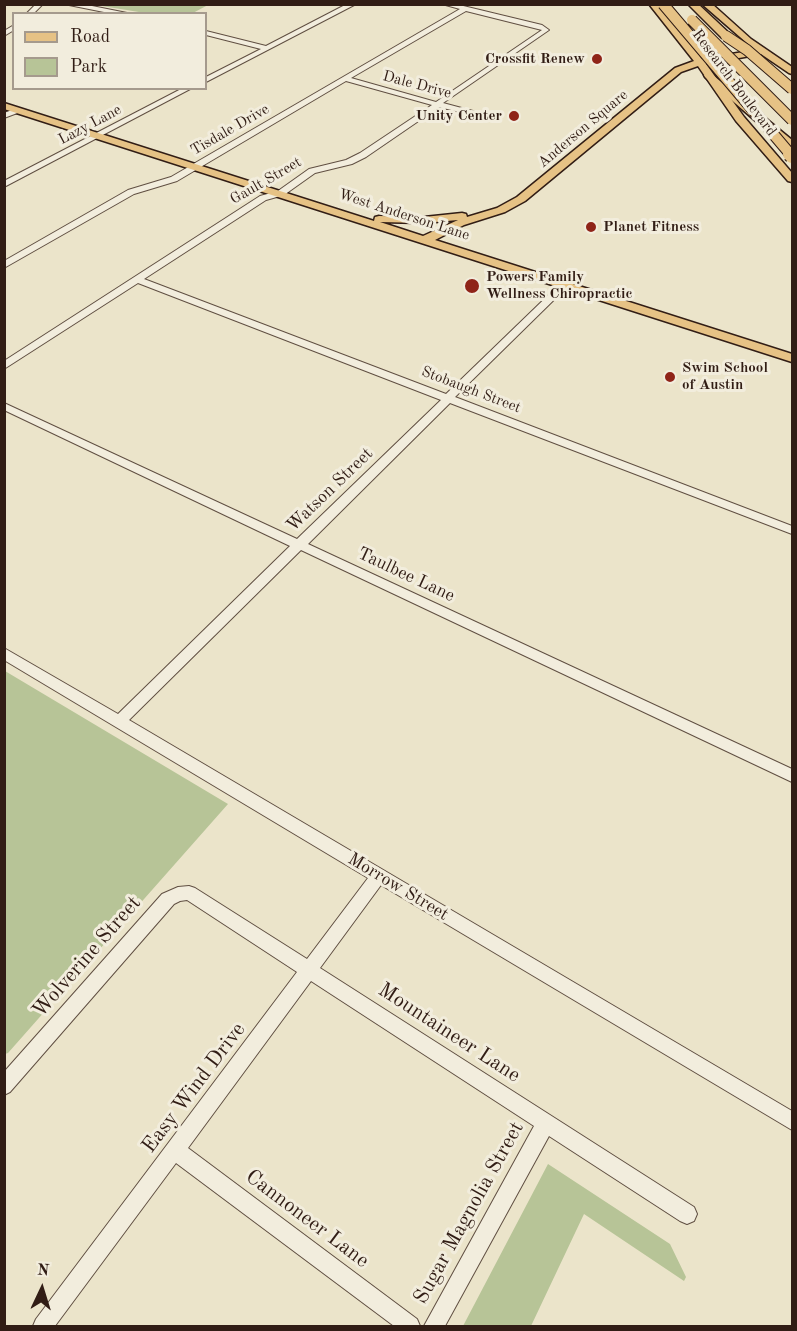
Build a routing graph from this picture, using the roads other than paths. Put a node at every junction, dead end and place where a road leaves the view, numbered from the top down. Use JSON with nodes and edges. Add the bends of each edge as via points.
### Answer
{"nodes":[{"id":1,"x":67,"y":4,"type":"edge"},
{"id":2,"x":353,"y":4,"type":"edge"},
{"id":3,"x":445,"y":4,"type":"edge"},
{"id":4,"x":653,"y":4,"type":"edge"},
{"id":5,"x":663,"y":4,"type":"edge"},
{"id":6,"x":677,"y":4,"type":"edge"},
{"id":7,"x":692,"y":4,"type":"edge"},
{"id":8,"x":706,"y":4,"type":"edge"},
{"id":9,"x":465,"y":9,"type":"junction"},
{"id":10,"x":117,"y":12,"type":"edge"},
{"id":11,"x":207,"y":33,"type":"edge"},
{"id":12,"x":726,"y":36,"type":"junction"},
{"id":13,"x":265,"y":48,"type":"junction"},
{"id":14,"x":762,"y":51,"type":"junction"},
{"id":15,"x":700,"y":62,"type":"junction"},
{"id":16,"x":792,"y":71,"type":"edge"},
{"id":17,"x":709,"y":75,"type":"junction"},
{"id":18,"x":207,"y":79,"type":"edge"},
{"id":19,"x":345,"y":79,"type":"junction"},
{"id":20,"x":792,"y":89,"type":"edge"},
{"id":21,"x":185,"y":90,"type":"edge"},
{"id":22,"x":792,"y":100,"type":"edge"},
{"id":23,"x":435,"y":104,"type":"junction"},
{"id":24,"x":4,"y":106,"type":"edge"},
{"id":25,"x":17,"y":110,"type":"junction"},
{"id":26,"x":4,"y":116,"type":"edge"},
{"id":27,"x":481,"y":116,"type":"dead end"},
{"id":28,"x":792,"y":120,"type":"edge"},
{"id":29,"x":99,"y":136,"type":"junction"},
{"id":30,"x":792,"y":146,"type":"edge"},
{"id":31,"x":792,"y":156,"type":"edge"},
{"id":32,"x":196,"y":165,"type":"junction"},
{"id":33,"x":792,"y":179,"type":"edge"},
{"id":34,"x":4,"y":185,"type":"edge"},
{"id":35,"x":281,"y":193,"type":"junction"},
{"id":36,"x":488,"y":213,"type":"junction"},
{"id":37,"x":358,"y":218,"type":"junction"},
{"id":38,"x":460,"y":223,"type":"junction"},
{"id":39,"x":425,"y":240,"type":"junction"},
{"id":40,"x":465,"y":252,"type":"junction"},
{"id":41,"x":4,"y":265,"type":"edge"},
{"id":42,"x":138,"y":279,"type":"junction"},
{"id":43,"x":565,"y":284,"type":"junction"},
{"id":44,"x":792,"y":358,"type":"edge"},
{"id":45,"x":4,"y":366,"type":"edge"},
{"id":46,"x":449,"y":398,"type":"junction"},
{"id":47,"x":4,"y":406,"type":"edge"},
{"id":48,"x":792,"y":530,"type":"edge"},
{"id":49,"x":299,"y":545,"type":"junction"},
{"id":50,"x":4,"y":653,"type":"edge"},
{"id":51,"x":119,"y":721,"type":"junction"},
{"id":52,"x":792,"y":776,"type":"edge"},
{"id":53,"x":379,"y":876,"type":"junction"},
{"id":54,"x":185,"y":892,"type":"joint"},
{"id":55,"x":310,"y":970,"type":"junction"},
{"id":56,"x":4,"y":1086,"type":"edge"},
{"id":57,"x":792,"y":1121,"type":"edge"},
{"id":58,"x":546,"y":1123,"type":"junction"},
{"id":59,"x":175,"y":1149,"type":"junction"},
{"id":60,"x":687,"y":1214,"type":"dead end"},
{"id":61,"x":43,"y":1326,"type":"edge"},
{"id":62,"x":410,"y":1326,"type":"edge"},
{"id":63,"x":434,"y":1326,"type":"edge"}],
"edges":[{"from":1,"to":10,"type":"street"},
{"from":2,"to":13,"type":"street"},
{"from":3,"to":9,"type":"street"},
{"from":4,"to":15,"type":"main road","name":"Research Boulevard"},
{"from":5,"to":31,"type":"highway","bridge":true},
{"from":6,"to":28,"type":"highway","bridge":true},
{"from":7,"to":12,"type":"highway"},
{"from":8,"to":14,"type":"main road","name":"Research Boulevard"},
{"from":9,"to":19,"type":"street","name":"Tisdale Drive"},
{"from":9,"to":23,"type":"street","name":"Gault Street","via":[[546,30]]},
{"from":11,"to":13,"type":"street"},
{"from":12,"to":20,"type":"highway","bridge":true},
{"from":12,"to":22,"type":"highway","bridge":true},
{"from":13,"to":18,"type":"street"},
{"from":14,"to":15,"type":"main road","name":"Anderson Square"},
{"from":14,"to":16,"type":"main road","name":"Research Boulevard"},
{"from":15,"to":17,"type":"main road","name":"Research Boulevard"},
{"from":15,"to":36,"type":"main road","name":"Anderson Square","via":[[671,75],[521,199]]},
{"from":17,"to":30,"type":"highway"},
{"from":17,"to":33,"type":"main road","name":"Research Boulevard","via":[[740,119]]},
{"from":19,"to":23,"type":"street","name":"Dale Drive"},
{"from":19,"to":32,"type":"street","name":"Tisdale Drive"},
{"from":21,"to":29,"type":"street","name":"Lazy Lane"},
{"from":23,"to":27,"type":"street","name":"Dale Drive"},
{"from":23,"to":35,"type":"street","name":"Gault Street","via":[[363,155],[312,171]]},
{"from":24,"to":25,"type":"main road","name":"West Anderson Lane"},
{"from":25,"to":26,"type":"street"},
{"from":25,"to":29,"type":"main road","name":"West Anderson Lane"},
{"from":29,"to":32,"type":"main road","name":"West Anderson Lane"},
{"from":29,"to":34,"type":"street","name":"Lazy Lane"},
{"from":32,"to":35,"type":"main road","name":"West Anderson Lane"},
{"from":32,"to":41,"type":"street","name":"Tisdale Drive","via":[[174,179],[131,192]]},
{"from":35,"to":37,"type":"main road","name":"West Anderson Lane"},
{"from":35,"to":42,"type":"street","name":"Gault Street","via":[[263,198]]},
{"from":36,"to":37,"type":"main road","via":[[424,220]]},
{"from":36,"to":38,"type":"main road","name":"Anderson Square"},
{"from":37,"to":39,"type":"main road","name":"West Anderson Lane"},
{"from":38,"to":39,"type":"main road","name":"Anderson Square"},
{"from":38,"to":40,"type":"main road","via":[[453,236]]},
{"from":39,"to":40,"type":"main road","name":"West Anderson Lane"},
{"from":40,"to":43,"type":"main road","name":"West Anderson Lane"},
{"from":42,"to":45,"type":"street","name":"Gault Street"},
{"from":42,"to":46,"type":"street","name":"Stobaugh Street"},
{"from":43,"to":44,"type":"main road","name":"West Anderson Lane"},
{"from":43,"to":46,"type":"street","name":"Watson Street"},
{"from":46,"to":48,"type":"street","name":"Stobaugh Street"},
{"from":46,"to":49,"type":"street","name":"Watson Street"},
{"from":47,"to":49,"type":"street","name":"Taulbee Lane"},
{"from":49,"to":51,"type":"street","name":"Watson Street"},
{"from":49,"to":52,"type":"street","name":"Taulbee Lane"},
{"from":50,"to":51,"type":"street","name":"Morrow Street"},
{"from":51,"to":53,"type":"street","name":"Morrow Street"},
{"from":53,"to":55,"type":"street","name":"Easy Wind Drive"},
{"from":53,"to":57,"type":"street","name":"Morrow Street"},
{"from":54,"to":55,"type":"street","name":"Mountaineer Lane"},
{"from":54,"to":56,"type":"street","name":"Wolverine Street","via":[[168,898]]},
{"from":55,"to":58,"type":"street","name":"Mountaineer Lane"},
{"from":55,"to":59,"type":"street","name":"Easy Wind Drive"},
{"from":58,"to":60,"type":"street","name":"Mountaineer Lane"},
{"from":58,"to":63,"type":"street","name":"Sugar Magnolia Street"},
{"from":59,"to":61,"type":"street","name":"Easy Wind Drive"},
{"from":59,"to":62,"type":"street","name":"Cannoneer Lane"}]}
